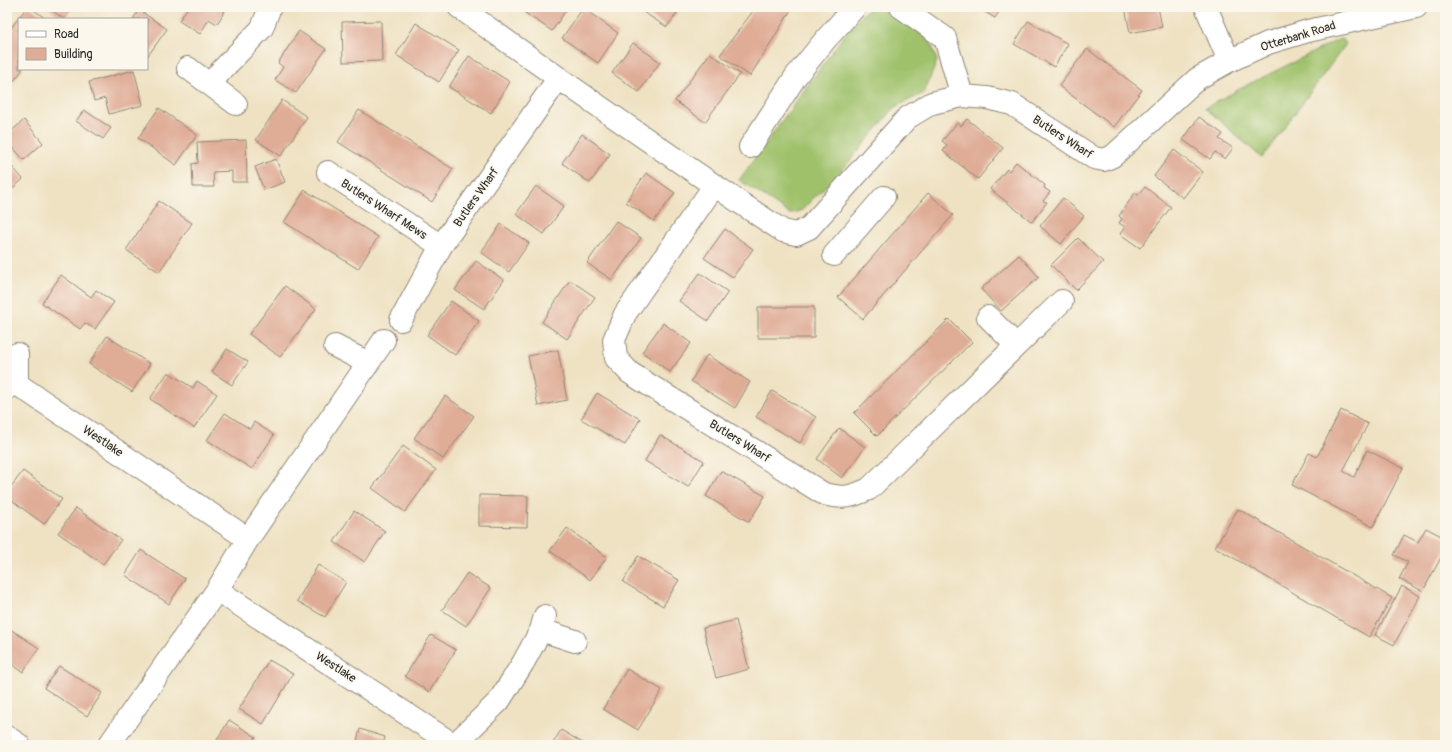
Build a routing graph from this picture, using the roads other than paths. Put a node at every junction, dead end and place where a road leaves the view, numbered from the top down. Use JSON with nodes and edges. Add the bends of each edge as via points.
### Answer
{"nodes":[{"id":1,"x":270,"y":7,"type":"edge"},
{"id":2,"x":460,"y":7,"type":"edge"},
{"id":3,"x":855,"y":7,"type":"edge"},
{"id":4,"x":901,"y":7,"type":"edge"},
{"id":5,"x":1206,"y":7,"type":"edge"},
{"id":6,"x":1416,"y":7,"type":"edge"},
{"id":7,"x":1229,"y":61,"type":"junction"},
{"id":8,"x":188,"y":68,"type":"dead end"},
{"id":9,"x":558,"y":79,"type":"junction"},
{"id":10,"x":211,"y":84,"type":"junction"},
{"id":11,"x":962,"y":96,"type":"junction"},
{"id":12,"x":236,"y":104,"type":"dead end"},
{"id":13,"x":750,"y":147,"type":"dead end"},
{"id":14,"x":328,"y":172,"type":"dead end"},
{"id":15,"x":714,"y":186,"type":"junction"},
{"id":16,"x":884,"y":197,"type":"dead end"},
{"id":17,"x":832,"y":202,"type":"junction"},
{"id":18,"x":858,"y":226,"type":"junction"},
{"id":19,"x":441,"y":246,"type":"junction"},
{"id":20,"x":834,"y":255,"type":"dead end"},
{"id":21,"x":1062,"y":301,"type":"dead end"},
{"id":22,"x":988,"y":317,"type":"dead end"},
{"id":23,"x":401,"y":320,"type":"dead end"},
{"id":24,"x":384,"y":340,"type":"dead end"},
{"id":25,"x":1016,"y":345,"type":"junction"},
{"id":26,"x":335,"y":346,"type":"dead end"},
{"id":27,"x":17,"y":354,"type":"dead end"},
{"id":28,"x":368,"y":363,"type":"junction"},
{"id":29,"x":12,"y":386,"type":"edge"},
{"id":30,"x":248,"y":539,"type":"junction"},
{"id":31,"x":218,"y":590,"type":"junction"},
{"id":32,"x":575,"y":641,"type":"dead end"},
{"id":33,"x":7,"y":737,"type":"edge"},
{"id":34,"x":19,"y":745,"type":"edge"},
{"id":35,"x":109,"y":745,"type":"edge"},
{"id":36,"x":454,"y":745,"type":"edge"}],
"edges":[{"from":1,"to":10,"type":"street","via":[[262,28]]},
{"from":2,"to":9,"type":"street","name":"Butlers Wharf"},
{"from":3,"to":13,"type":"street","via":[[796,76]]},
{"from":4,"to":11,"type":"street","via":[[945,38]]},
{"from":5,"to":7,"type":"street"},
{"from":6,"to":7,"type":"street","name":"Otterbank Road","via":[[1308,31],[1268,44]]},
{"from":7,"to":11,"type":"street","name":"Butlers Wharf","via":[[1197,79],[1113,156],[1104,160],[1094,158],[1012,104]]},
{"from":8,"to":10,"type":"street"},
{"from":9,"to":15,"type":"street","name":"Butlers Wharf"},
{"from":9,"to":19,"type":"street","name":"Butlers Wharf"},
{"from":10,"to":12,"type":"street"},
{"from":11,"to":17,"type":"street","name":"Butlers Wharf","via":[[932,103],[907,118]]},
{"from":14,"to":19,"type":"street","name":"Butlers Wharf Mews"},
{"from":15,"to":17,"type":"street","name":"Butlers Wharf","via":[[783,231],[796,234],[809,228]]},
{"from":15,"to":25,"type":"street","name":"Butlers Wharf","via":[[626,314],[614,340],[616,358],[630,373],[824,494],[838,497],[853,496],[869,489]]},
{"from":16,"to":18,"type":"street"},
{"from":17,"to":18,"type":"street"},
{"from":18,"to":20,"type":"street"},
{"from":19,"to":23,"type":"street","name":"Butlers Wharf"},
{"from":21,"to":25,"type":"street","name":"Butlers Wharf"},
{"from":22,"to":25,"type":"street"},
{"from":24,"to":28,"type":"street"},
{"from":26,"to":28,"type":"street"},
{"from":27,"to":29,"type":"street","name":"Westlake"},
{"from":28,"to":30,"type":"street"},
{"from":29,"to":30,"type":"street","name":"Westlake"},
{"from":30,"to":31,"type":"street"},
{"from":31,"to":35,"type":"street"},
{"from":31,"to":36,"type":"street","name":"Westlake"},
{"from":32,"to":36,"type":"street","name":"Westlake","via":[[543,623],[523,663],[499,701]]},
{"from":33,"to":34,"type":"street"}]}
